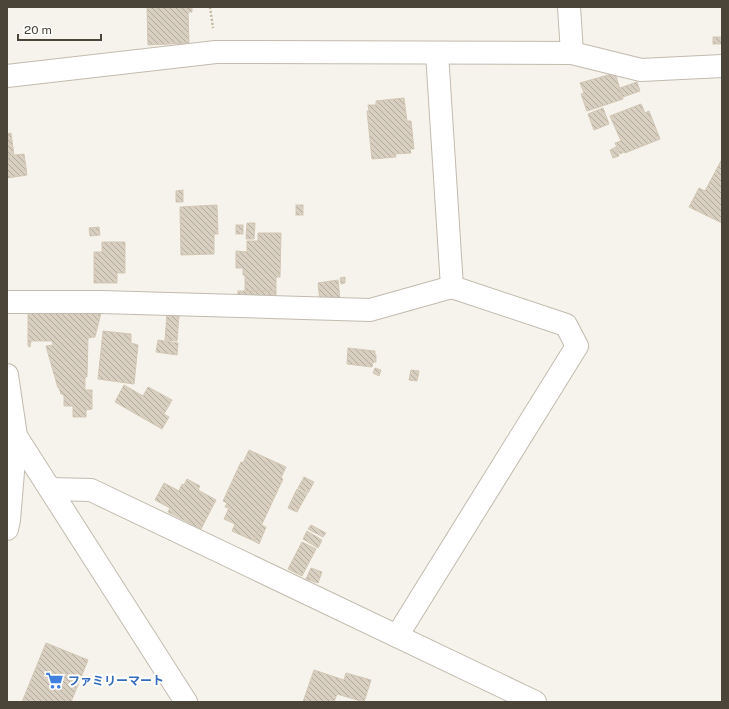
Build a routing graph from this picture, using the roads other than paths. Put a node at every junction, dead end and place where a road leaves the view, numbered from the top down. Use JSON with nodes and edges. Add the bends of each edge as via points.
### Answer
{"nodes":[{"id":1,"x":569,"y":7,"type":"edge"},
{"id":2,"x":436,"y":53,"type":"junction"},
{"id":3,"x":572,"y":53,"type":"junction"},
{"id":4,"x":722,"y":66,"type":"edge"},
{"id":5,"x":7,"y":76,"type":"edge"},
{"id":6,"x":452,"y":287,"type":"junction"},
{"id":7,"x":7,"y":302,"type":"edge"},
{"id":8,"x":7,"y":375,"type":"edge"},
{"id":9,"x":11,"y":429,"type":"edge"},
{"id":10,"x":50,"y":489,"type":"junction"},
{"id":11,"x":7,"y":529,"type":"edge"},
{"id":12,"x":397,"y":636,"type":"junction"},
{"id":13,"x":186,"y":702,"type":"edge"},
{"id":14,"x":535,"y":702,"type":"edge"}],
"edges":[{"from":1,"to":3,"type":"street"},
{"from":2,"to":3,"type":"street"},
{"from":2,"to":5,"type":"street","via":[[216,52]]},
{"from":2,"to":6,"type":"street"},
{"from":3,"to":4,"type":"street","via":[[641,70]]},
{"from":6,"to":7,"type":"street","via":[[370,310],[101,302]]},
{"from":6,"to":12,"type":"street","via":[[566,325],[577,346]]},
{"from":8,"to":9,"type":"street"},
{"from":9,"to":10,"type":"street"},
{"from":9,"to":11,"type":"street"},
{"from":10,"to":12,"type":"street","via":[[91,490]]},
{"from":10,"to":13,"type":"street"},
{"from":12,"to":14,"type":"street"}]}
